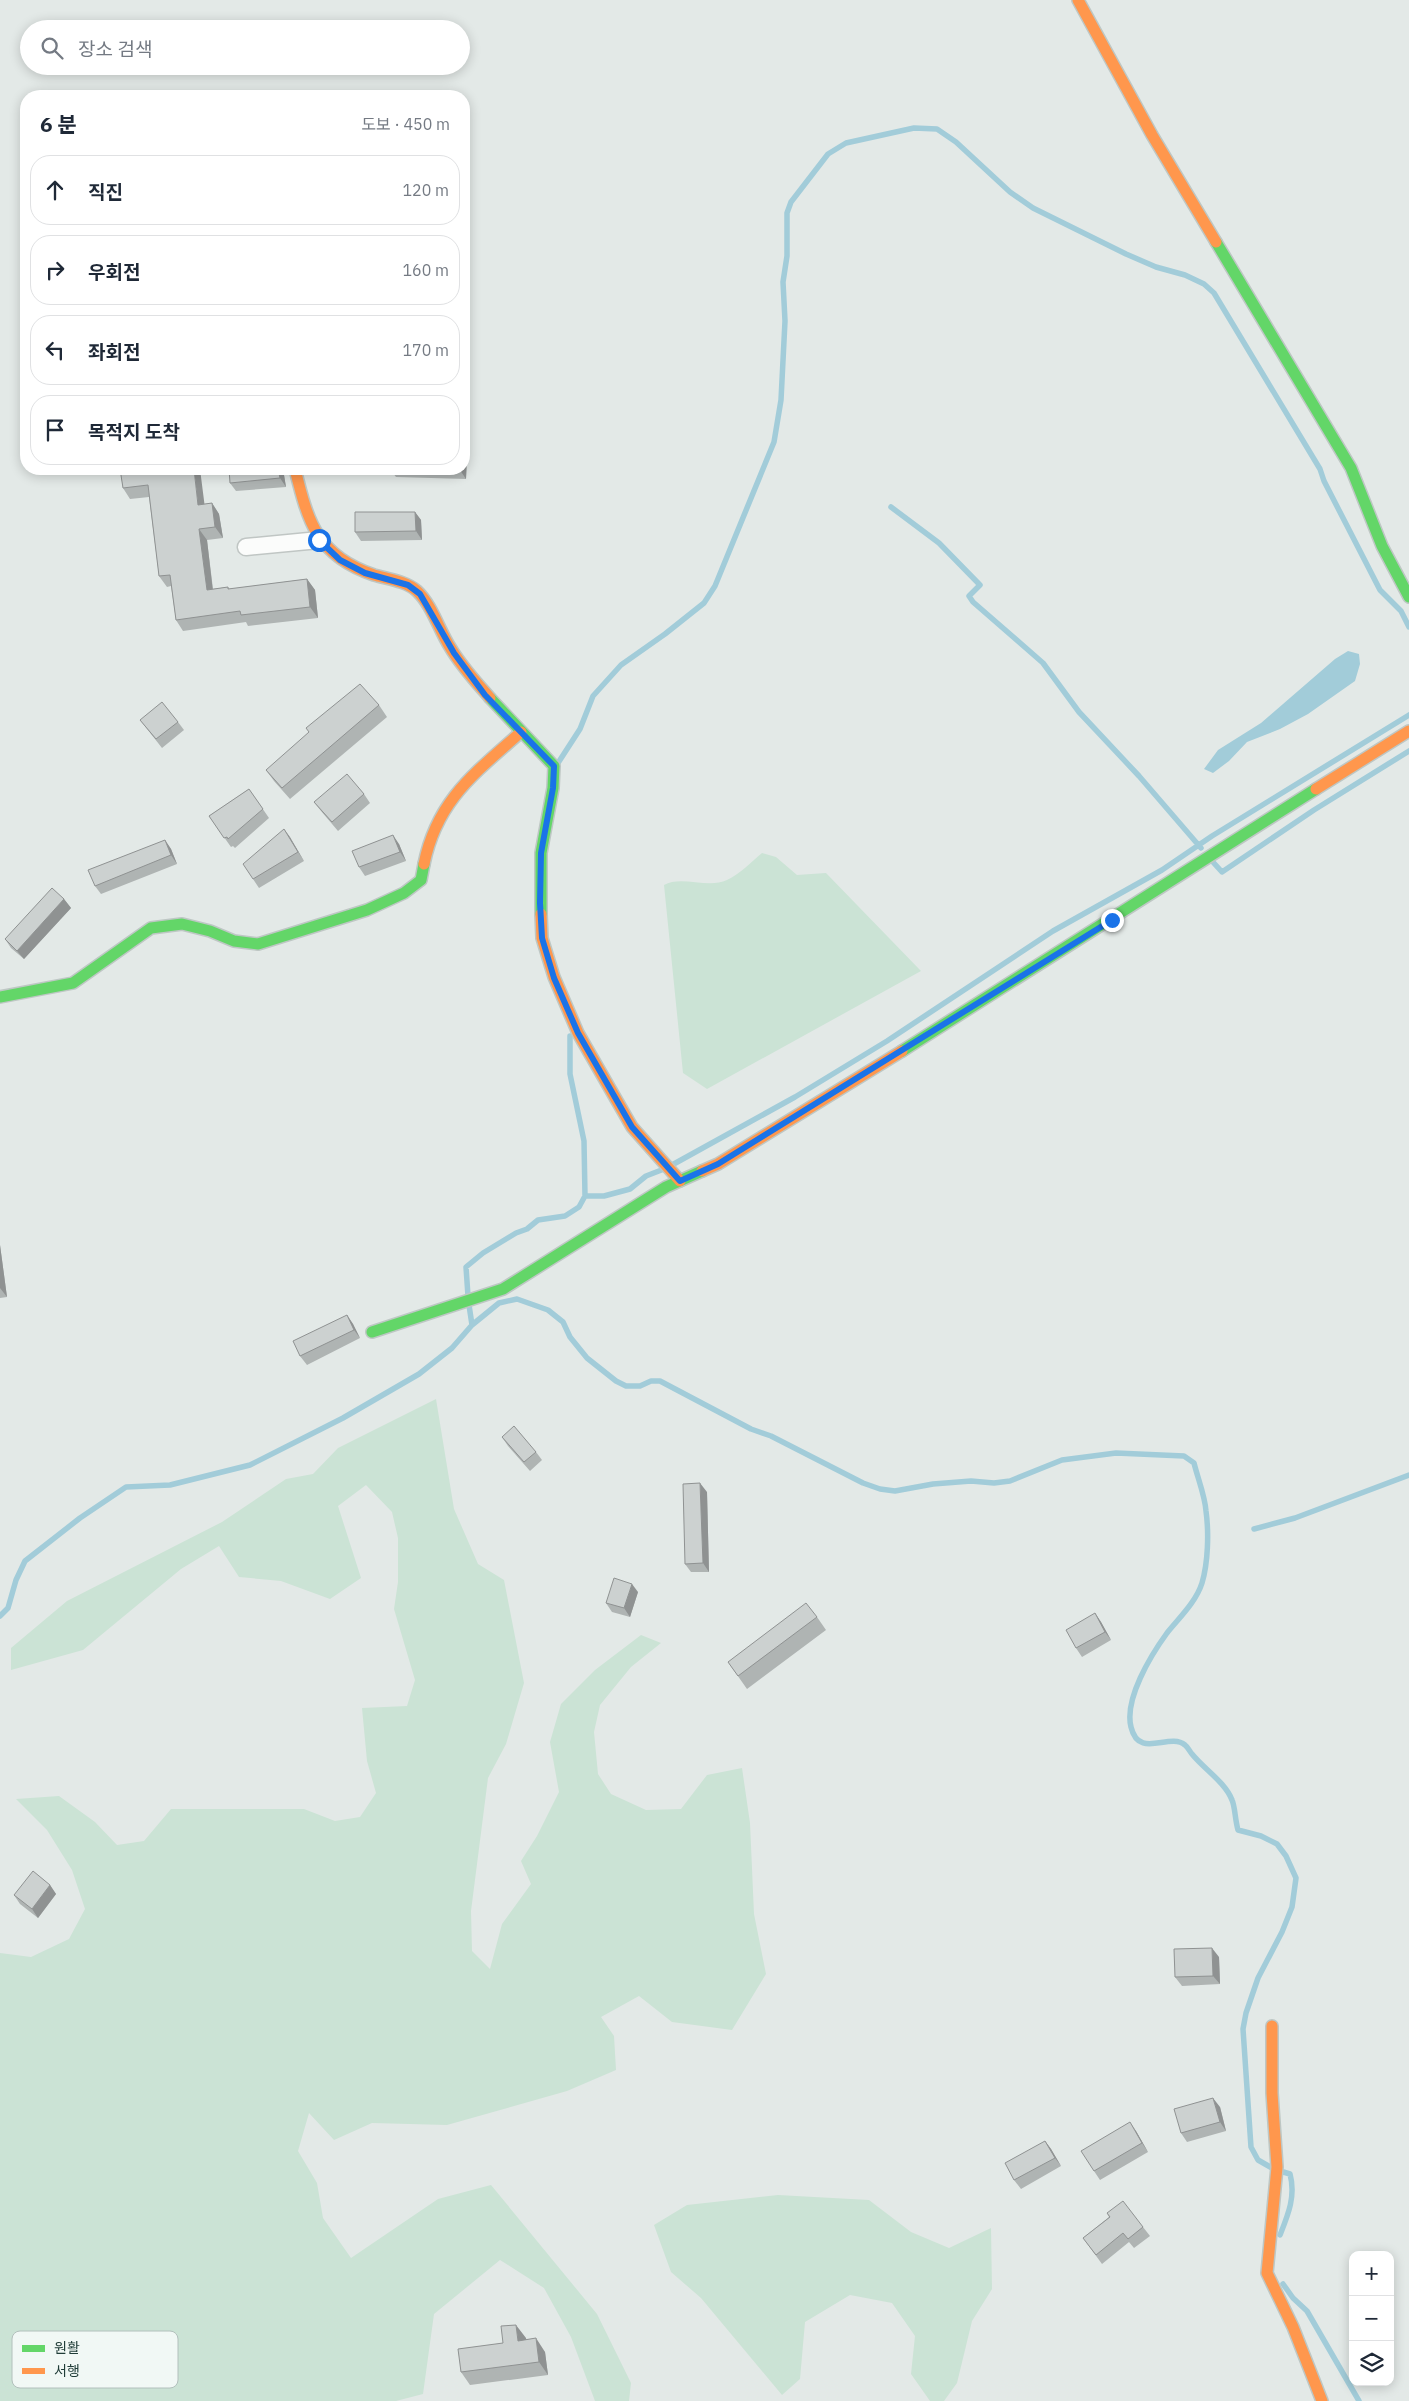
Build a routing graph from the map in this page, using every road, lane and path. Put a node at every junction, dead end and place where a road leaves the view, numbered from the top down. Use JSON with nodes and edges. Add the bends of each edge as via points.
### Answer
{"nodes":[{"id":1,"x":1078,"y":0,"type":"edge"},
{"id":2,"x":296,"y":475,"type":"edge"},
{"id":3,"x":319,"y":540,"type":"junction"},
{"id":4,"x":246,"y":546,"type":"dead end"},
{"id":5,"x":1409,"y":597,"type":"edge"},
{"id":6,"x":1409,"y":731,"type":"edge"},
{"id":7,"x":521,"y":732,"type":"junction"},
{"id":8,"x":0,"y":997,"type":"edge"},
{"id":9,"x":680,"y":1181,"type":"junction"},
{"id":10,"x":372,"y":1332,"type":"dead end"},
{"id":11,"x":1272,"y":2026,"type":"dead end"},
{"id":12,"x":1322,"y":2401,"type":"edge"}],
"edges":[{"from":1,"to":5,"type":"street","via":[[1152,135],[1351,468],[1382,546]]},
{"from":2,"to":3,"type":"street","via":[[307,518]]},
{"from":3,"to":4,"type":"street"},
{"from":3,"to":7,"type":"street","via":[[340,560],[365,573],[408,585],[420,594],[454,653],[485,695]]},
{"from":6,"to":9,"type":"street","via":[[894,1056],[718,1164]]},
{"from":7,"to":8,"type":"street","via":[[462,785],[443,811],[428,844],[420,880],[404,893],[367,910],[258,944],[234,941],[182,924],[151,928],[73,983]]},
{"from":7,"to":9,"type":"street","via":[[554,766],[541,853],[540,903],[542,938],[554,978],[578,1033],[632,1127]]},
{"from":9,"to":10,"type":"street","via":[[503,1290]]},
{"from":11,"to":12,"type":"street","via":[[1277,2167],[1266,2273],[1293,2327]]}]}
